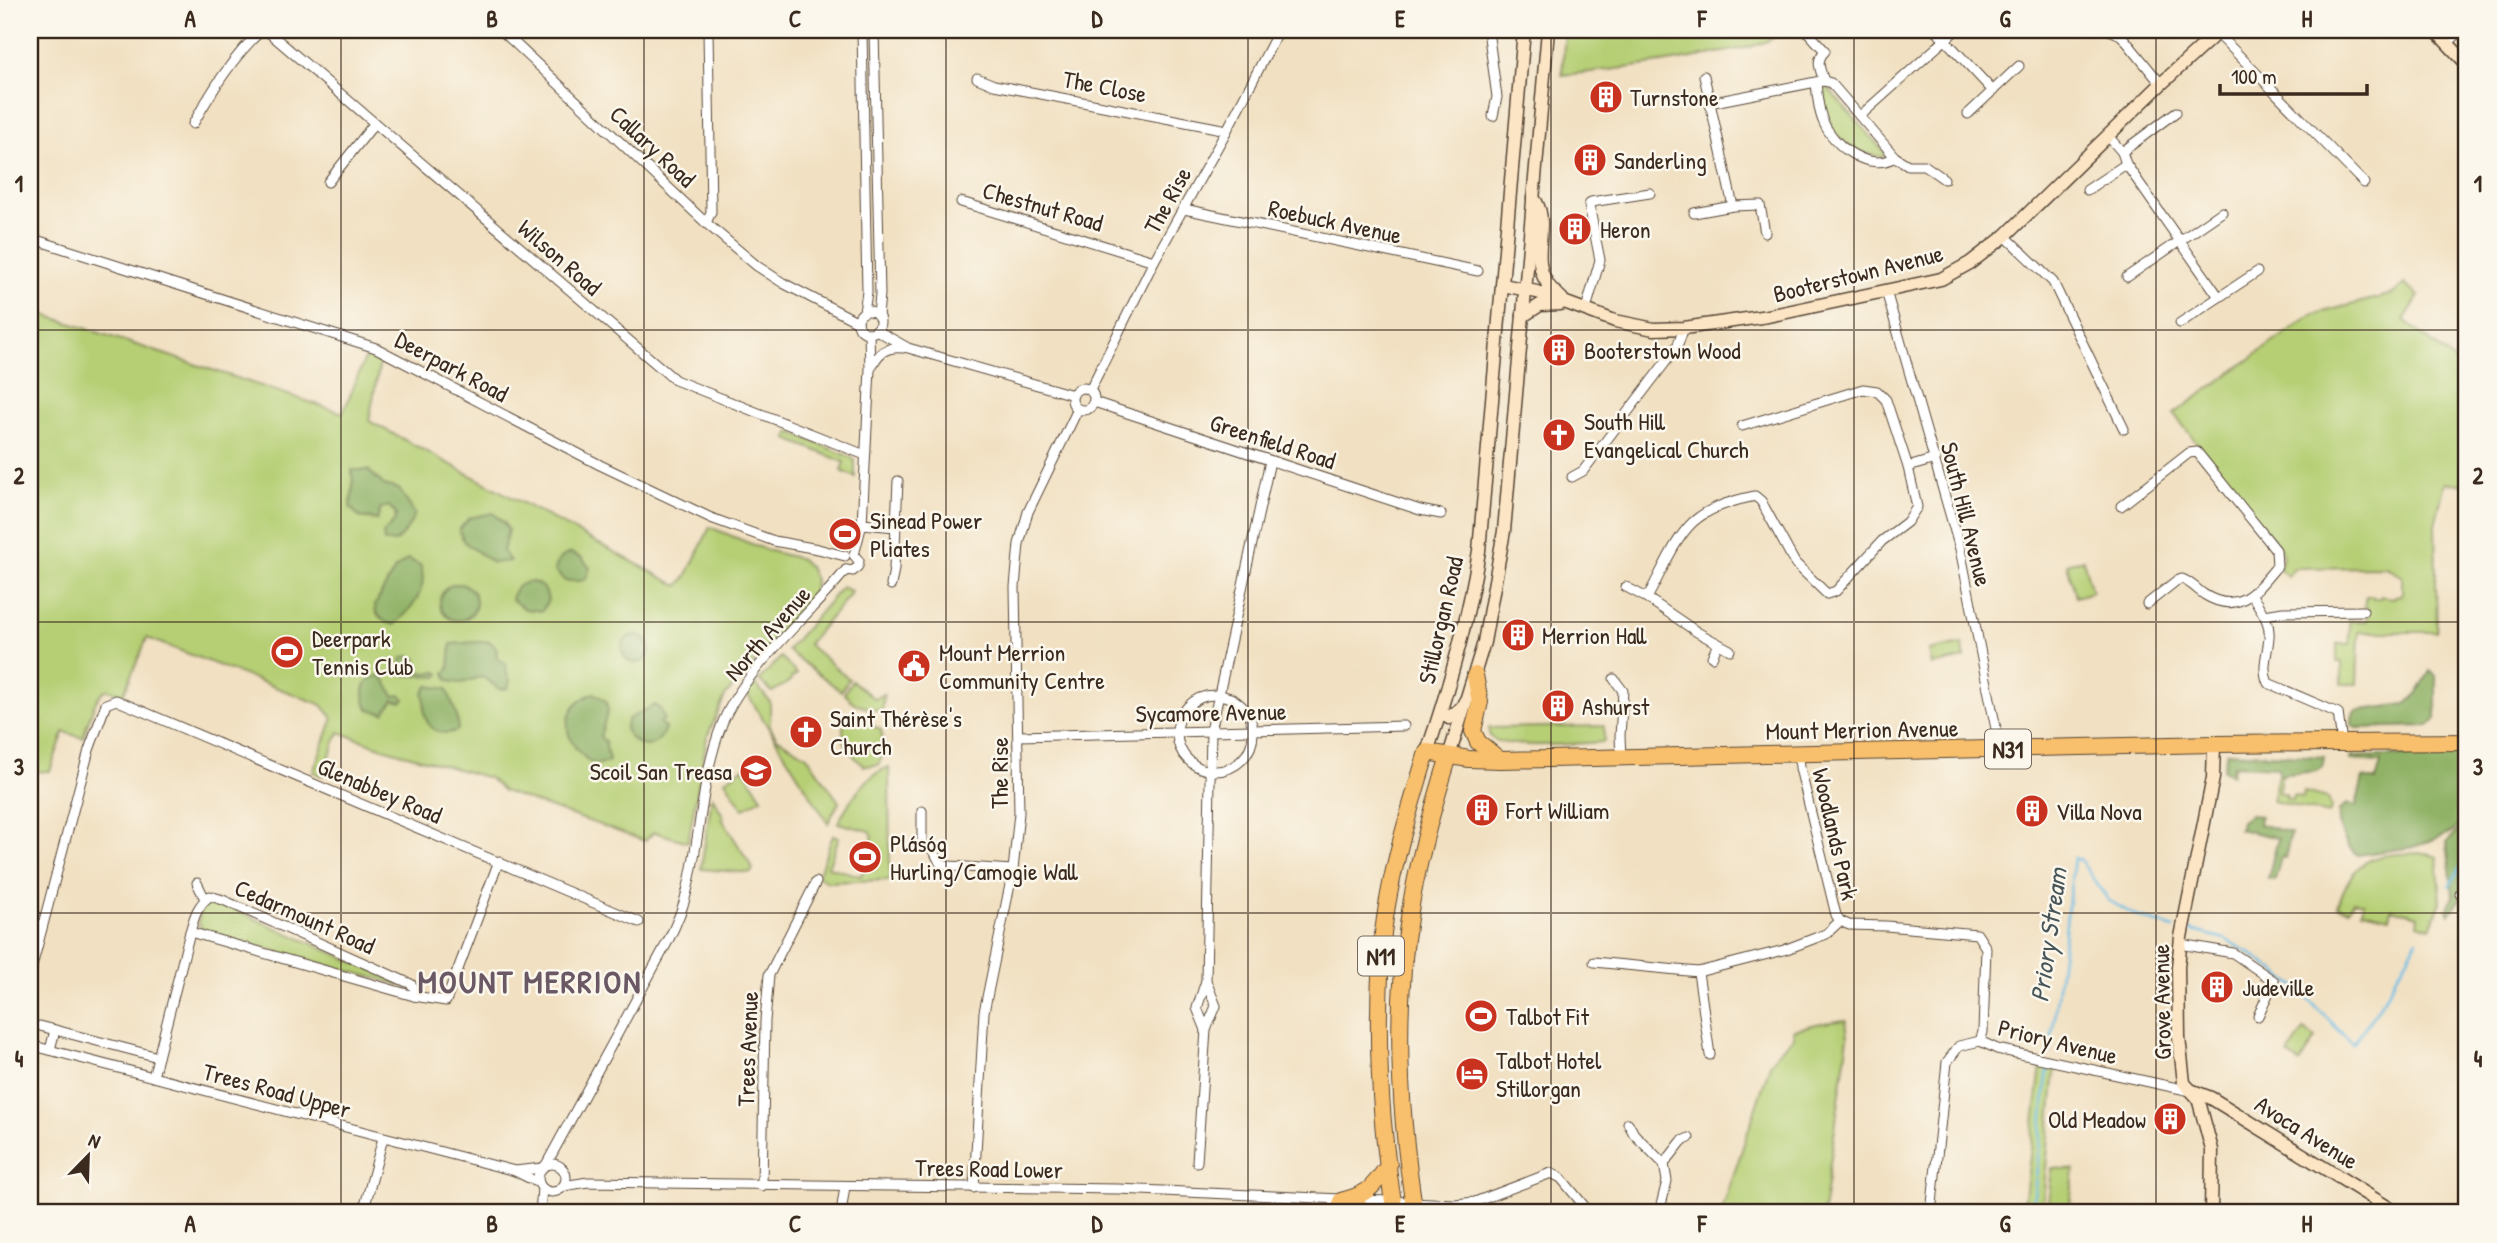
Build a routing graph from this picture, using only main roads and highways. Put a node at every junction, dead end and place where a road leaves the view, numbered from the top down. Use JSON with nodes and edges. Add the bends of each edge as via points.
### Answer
{"nodes":[{"id":1,"x":33,"y":30,"type":"edge"},
{"id":2,"x":1524,"y":30,"type":"edge"},
{"id":3,"x":1548,"y":30,"type":"edge"},
{"id":4,"x":2435,"y":30,"type":"edge"},
{"id":5,"x":2219,"y":32,"type":"edge"},
{"id":6,"x":30,"y":36,"type":"edge"},
{"id":7,"x":2467,"y":64,"type":"edge"},
{"id":8,"x":1533,"y":197,"type":"junction"},
{"id":9,"x":1507,"y":234,"type":"junction"},
{"id":10,"x":1530,"y":236,"type":"junction"},
{"id":11,"x":1503,"y":285,"type":"junction"},
{"id":12,"x":1525,"y":288,"type":"junction"},
{"id":13,"x":1567,"y":304,"type":"junction"},
{"id":14,"x":1523,"y":316,"type":"junction"},
{"id":15,"x":1475,"y":675,"type":"junction"},
{"id":16,"x":1441,"y":711,"type":"junction"},
{"id":17,"x":2467,"y":741,"type":"edge"},
{"id":18,"x":2214,"y":744,"type":"junction"},
{"id":19,"x":1427,"y":752,"type":"junction"},
{"id":20,"x":1449,"y":756,"type":"junction"},
{"id":21,"x":1500,"y":760,"type":"junction"},
{"id":22,"x":2193,"y":1091,"type":"junction"},
{"id":23,"x":1388,"y":1165,"type":"junction"},
{"id":24,"x":1394,"y":1207,"type":"edge"},
{"id":25,"x":1414,"y":1208,"type":"edge"},
{"id":26,"x":1371,"y":1213,"type":"edge"},
{"id":27,"x":2211,"y":1213,"type":"edge"},
{"id":28,"x":2397,"y":1213,"type":"edge"}],
"edges":[{"from":1,"to":6,"type":"main road"},
{"from":2,"to":9,"type":"main road","name":"Stillorgan Road"},
{"from":3,"to":8,"type":"main road","name":"Stillorgan Road"},
{"from":4,"to":7,"type":"main road"},
{"from":5,"to":13,"type":"main road","name":"Booterstown Avenue","via":[[2005,236],[1941,279],[1768,316],[1684,328],[1642,328]]},
{"from":8,"to":10,"type":"main road","name":"Stillorgan Road"},
{"from":8,"to":13,"type":"main road","via":[[1541,211],[1538,257],[1542,272]]},
{"from":9,"to":10,"type":"main road","via":[[1520,243]]},
{"from":9,"to":11,"type":"main road","name":"Stillorgan Road"},
{"from":10,"to":12,"type":"main road","name":"Stillorgan Road"},
{"from":11,"to":12,"type":"main road","name":"Booterstown Avenue"},
{"from":11,"to":16,"type":"main road","name":"Stillorgan Road","via":[[1479,551],[1470,610]]},
{"from":12,"to":13,"type":"main road","name":"Booterstown Avenue"},
{"from":12,"to":14,"type":"main road","name":"Stillorgan Road"},
{"from":13,"to":14,"type":"main road","via":[[1541,304]]},
{"from":14,"to":15,"type":"main road","name":"Stillorgan Road","via":[[1504,531]]},
{"from":15,"to":16,"type":"main road","via":[[1462,707],[1449,718]]},
{"from":15,"to":20,"type":"main road","name":"Stillorgan Road"},
{"from":15,"to":21,"type":"highway","via":[[1480,702],[1472,731]]},
{"from":16,"to":19,"type":"main road","name":"Stillorgan Road"},
{"from":17,"to":18,"type":"highway","name":"Mount Merrion Avenue","number":"N31"},
{"from":18,"to":21,"type":"highway","name":"Mount Merrion Avenue","number":"N31"},
{"from":18,"to":22,"type":"main road","name":"Grove Avenue","via":[[2213,778],[2180,944],[2181,1056],[2184,1083]]},
{"from":19,"to":20,"type":"highway","name":"Mount Merrion Avenue","number":"N31"},
{"from":19,"to":23,"type":"highway","name":"Stillorgan Road","number":"N11","via":[[1391,889],[1381,952],[1381,1064]]},
{"from":20,"to":21,"type":"highway","name":"Mount Merrion Avenue","number":"N31"},
{"from":20,"to":25,"type":"highway","name":"Stillorgan Road","number":"N11","via":[[1417,876],[1402,976],[1404,1124]]},
{"from":22,"to":27,"type":"main road","name":"Grove Avenue","via":[[2212,1150]]},
{"from":22,"to":28,"type":"main road","name":"Avoca Avenue"},
{"from":23,"to":24,"type":"highway","name":"Stillorgan Road","number":"N11"},
{"from":23,"to":26,"type":"highway","via":[[1363,1195],[1341,1201]]}]}
